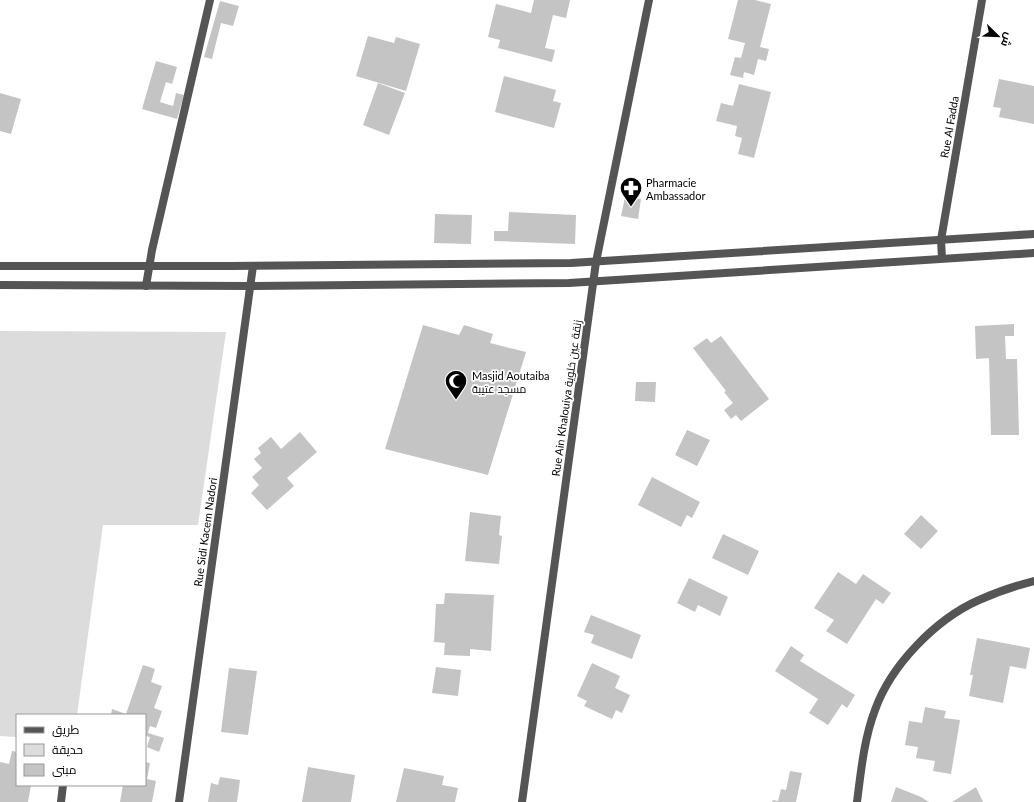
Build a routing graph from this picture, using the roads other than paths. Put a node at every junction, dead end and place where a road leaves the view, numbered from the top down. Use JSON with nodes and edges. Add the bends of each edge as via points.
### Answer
{"nodes":[{"id":1,"x":210,"y":0,"type":"edge"},
{"id":2,"x":649,"y":0,"type":"edge"},
{"id":3,"x":982,"y":0,"type":"edge"},
{"id":4,"x":1034,"y":234,"type":"edge"},
{"id":5,"x":941,"y":240,"type":"junction"},
{"id":6,"x":1034,"y":253,"type":"edge"},
{"id":7,"x":942,"y":258,"type":"junction"},
{"id":8,"x":596,"y":262,"type":"junction"},
{"id":9,"x":0,"y":266,"type":"edge"},
{"id":10,"x":149,"y":266,"type":"junction"},
{"id":11,"x":253,"y":266,"type":"junction"},
{"id":12,"x":593,"y":282,"type":"junction"},
{"id":13,"x":0,"y":286,"type":"edge"},
{"id":14,"x":146,"y":286,"type":"junction"},
{"id":15,"x":251,"y":286,"type":"junction"},
{"id":16,"x":1034,"y":581,"type":"edge"},
{"id":17,"x":63,"y":786,"type":"edge"},
{"id":18,"x":61,"y":802,"type":"edge"},
{"id":19,"x":179,"y":802,"type":"edge"},
{"id":20,"x":522,"y":802,"type":"edge"},
{"id":21,"x":857,"y":802,"type":"edge"}],
"edges":[{"from":1,"to":10,"type":"street"},
{"from":2,"to":8,"type":"street","name":"Rue Ain Khalouiya زنقة عين خلوية"},
{"from":3,"to":5,"type":"street","name":"Rue Al Fadda"},
{"from":4,"to":5,"type":"street"},
{"from":5,"to":7,"type":"street","name":"Rue Al Fadda"},
{"from":5,"to":8,"type":"street"},
{"from":6,"to":7,"type":"street"},
{"from":7,"to":12,"type":"street"},
{"from":8,"to":11,"type":"street"},
{"from":8,"to":12,"type":"street","name":"Rue Ain Khalouiya زنقة عين خلوية"},
{"from":9,"to":10,"type":"street"},
{"from":10,"to":11,"type":"street"},
{"from":10,"to":14,"type":"street"},
{"from":11,"to":15,"type":"street","name":"Rue Sidi Kacem Nadori"},
{"from":12,"to":15,"type":"street"},
{"from":12,"to":20,"type":"street","name":"Rue Ain Khalouiya زنقة عين خلوية"},
{"from":13,"to":14,"type":"street"},
{"from":14,"to":15,"type":"street"},
{"from":15,"to":19,"type":"street","name":"Rue Sidi Kacem Nadori"},
{"from":16,"to":21,"type":"street","via":[[978,600],[947,619],[915,647],[892,676],[875,709],[863,755]]},
{"from":17,"to":18,"type":"street"}]}
